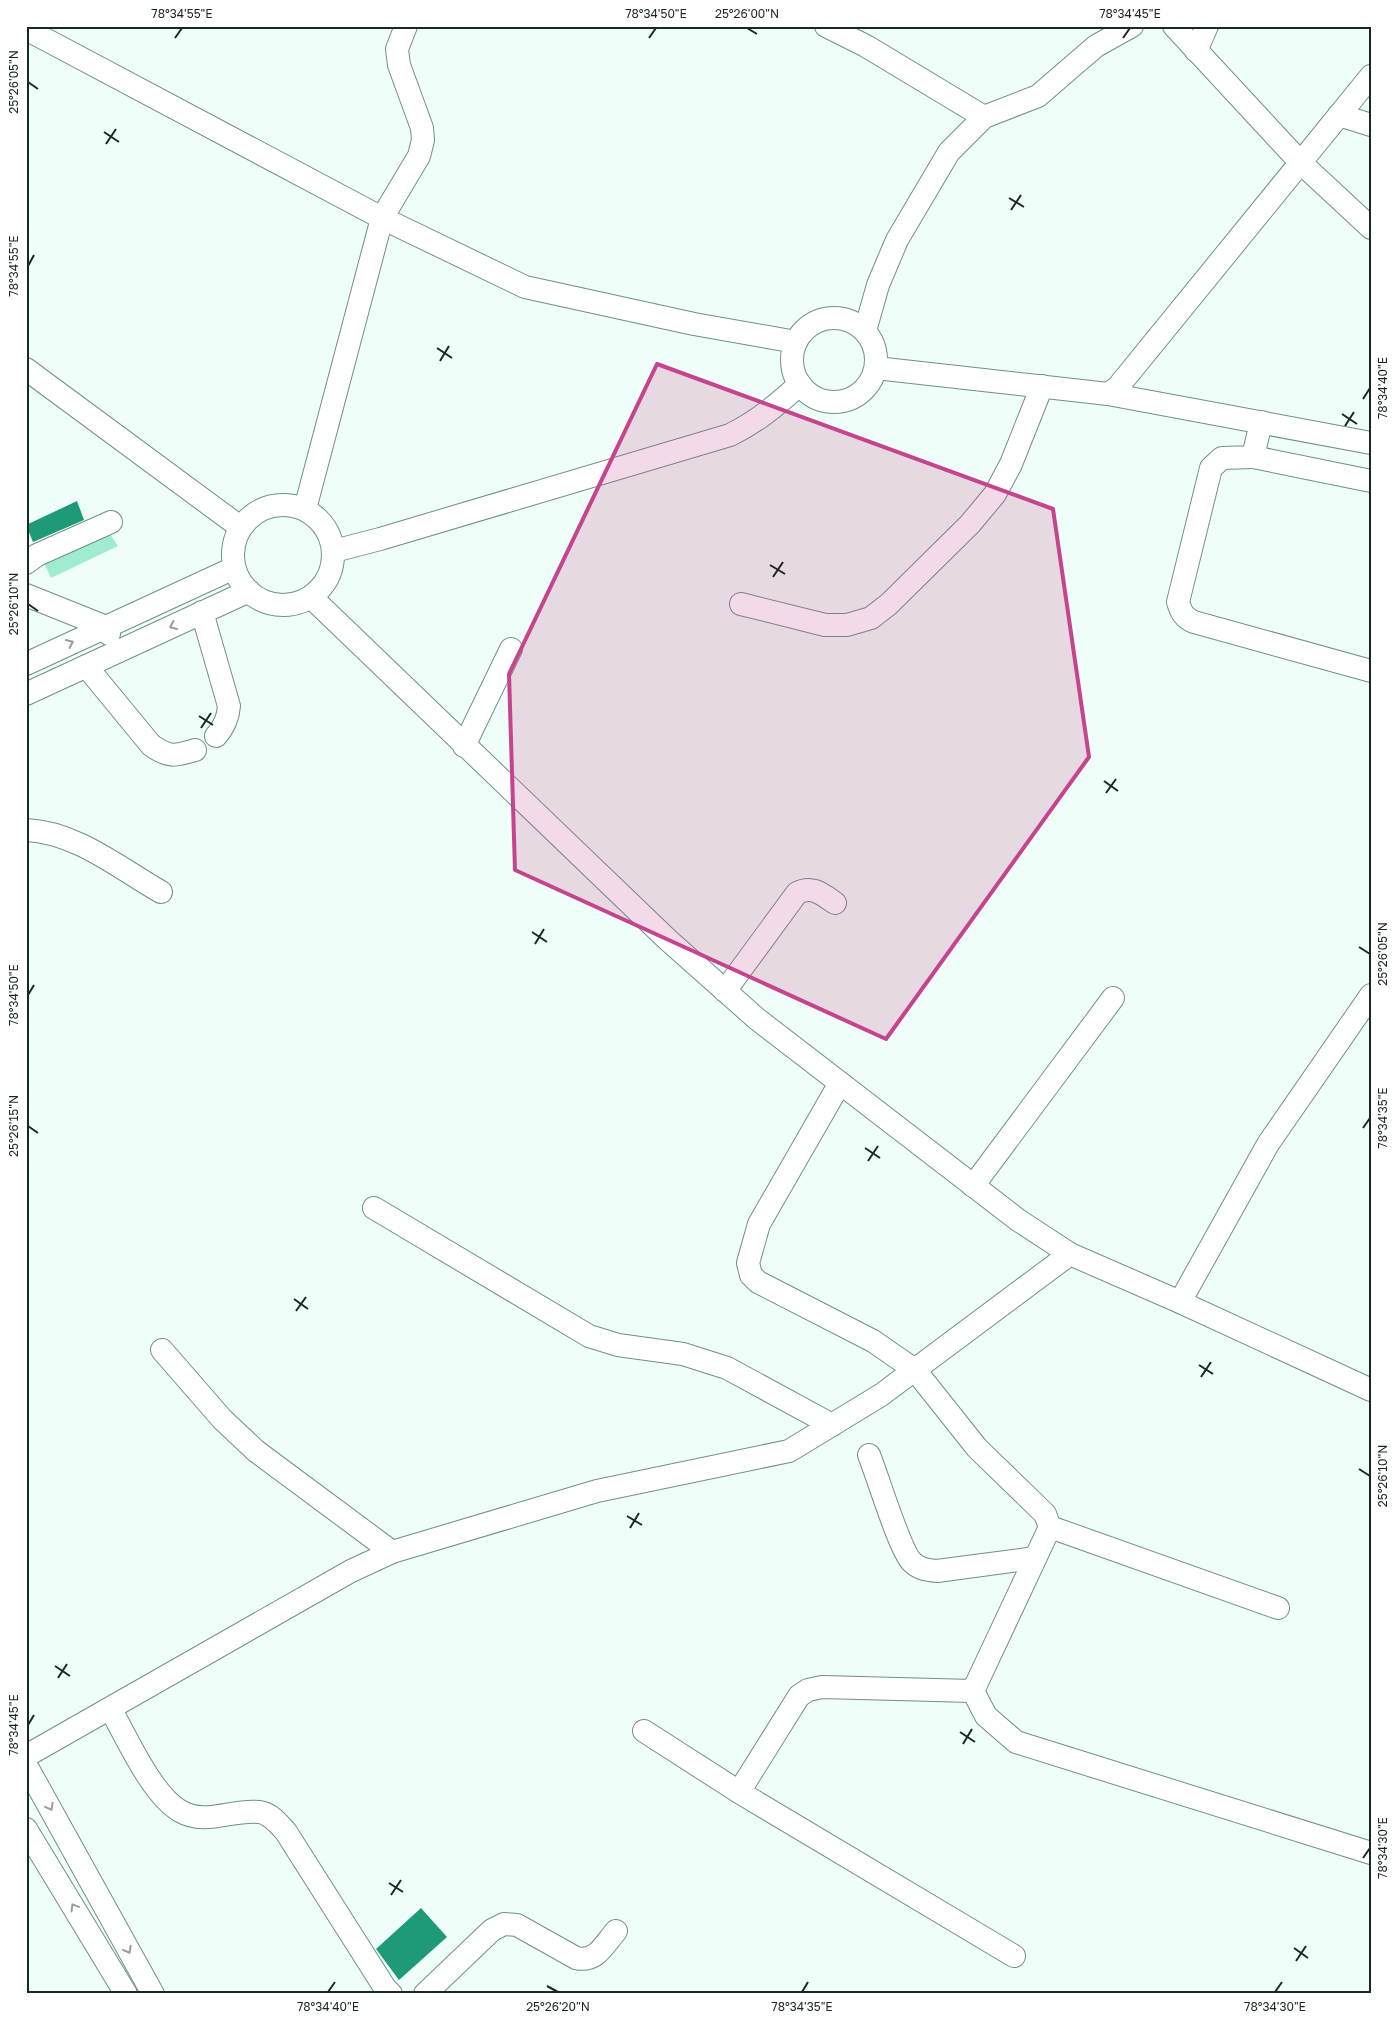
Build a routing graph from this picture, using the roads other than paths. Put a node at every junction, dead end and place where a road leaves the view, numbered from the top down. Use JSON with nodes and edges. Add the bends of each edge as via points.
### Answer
{"nodes":[{"id":1,"x":406,"y":26,"type":"edge"},
{"id":2,"x":826,"y":26,"type":"edge"},
{"id":3,"x":1132,"y":26,"type":"edge"},
{"id":4,"x":1174,"y":26,"type":"edge"},
{"id":5,"x":1207,"y":26,"type":"edge"},
{"id":6,"x":26,"y":29,"type":"edge"},
{"id":7,"x":1196,"y":51,"type":"junction"},
{"id":8,"x":1371,"y":76,"type":"edge"},
{"id":9,"x":1339,"y":115,"type":"junction"},
{"id":10,"x":984,"y":116,"type":"junction"},
{"id":11,"x":1371,"y":125,"type":"edge"},
{"id":12,"x":1300,"y":162,"type":"junction"},
{"id":13,"x":382,"y":218,"type":"junction"},
{"id":14,"x":1371,"y":228,"type":"edge"},
{"id":15,"x":865,"y":331,"type":"junction"},
{"id":16,"x":796,"y":342,"type":"junction"},
{"id":17,"x":876,"y":368,"type":"junction"},
{"id":18,"x":26,"y":370,"type":"edge"},
{"id":19,"x":800,"y":384,"type":"junction"},
{"id":20,"x":1042,"y":386,"type":"junction"},
{"id":21,"x":1108,"y":394,"type":"junction"},
{"id":22,"x":1261,"y":422,"type":"junction"},
{"id":23,"x":1371,"y":443,"type":"edge"},
{"id":24,"x":1253,"y":458,"type":"junction"},
{"id":25,"x":1371,"y":481,"type":"edge"},
{"id":26,"x":305,"y":509,"type":"junction"},
{"id":27,"x":111,"y":522,"type":"dead end"},
{"id":28,"x":240,"y":527,"type":"junction"},
{"id":29,"x":334,"y":551,"type":"junction"},
{"id":30,"x":26,"y":563,"type":"edge"},
{"id":31,"x":234,"y":568,"type":"junction"},
{"id":32,"x":249,"y":591,"type":"junction"},
{"id":33,"x":26,"y":595,"type":"edge"},
{"id":34,"x":311,"y":597,"type":"junction"},
{"id":35,"x":741,"y":604,"type":"dead end"},
{"id":36,"x":202,"y":612,"type":"junction"},
{"id":37,"x":106,"y":627,"type":"junction"},
{"id":38,"x":511,"y":649,"type":"dead end"},
{"id":39,"x":117,"y":651,"type":"junction"},
{"id":40,"x":26,"y":664,"type":"edge"},
{"id":41,"x":86,"y":666,"type":"junction"},
{"id":42,"x":1371,"y":671,"type":"edge"},
{"id":43,"x":26,"y":694,"type":"edge"},
{"id":44,"x":216,"y":736,"type":"dead end"},
{"id":45,"x":464,"y":746,"type":"junction"},
{"id":46,"x":195,"y":750,"type":"dead end"},
{"id":47,"x":26,"y":830,"type":"edge"},
{"id":48,"x":161,"y":892,"type":"dead end"},
{"id":49,"x":835,"y":903,"type":"dead end"},
{"id":50,"x":725,"y":991,"type":"junction"},
{"id":51,"x":1371,"y":995,"type":"edge"},
{"id":52,"x":1113,"y":998,"type":"dead end"},
{"id":53,"x":840,"y":1082,"type":"junction"},
{"id":54,"x":973,"y":1186,"type":"junction"},
{"id":55,"x":374,"y":1208,"type":"dead end"},
{"id":56,"x":1070,"y":1254,"type":"junction"},
{"id":57,"x":1180,"y":1302,"type":"junction"},
{"id":58,"x":162,"y":1350,"type":"dead end"},
{"id":59,"x":915,"y":1370,"type":"junction"},
{"id":60,"x":1371,"y":1390,"type":"edge"},
{"id":61,"x":832,"y":1424,"type":"junction"},
{"id":62,"x":869,"y":1455,"type":"dead end"},
{"id":63,"x":1050,"y":1526,"type":"junction"},
{"id":64,"x":392,"y":1552,"type":"junction"},
{"id":65,"x":1035,"y":1558,"type":"junction"},
{"id":66,"x":1278,"y":1608,"type":"dead end"},
{"id":67,"x":973,"y":1691,"type":"junction"},
{"id":68,"x":102,"y":1715,"type":"junction"},
{"id":69,"x":644,"y":1731,"type":"dead end"},
{"id":70,"x":26,"y":1756,"type":"edge"},
{"id":71,"x":26,"y":1765,"type":"edge"},
{"id":72,"x":739,"y":1792,"type":"junction"},
{"id":73,"x":26,"y":1828,"type":"edge"},
{"id":74,"x":1371,"y":1853,"type":"edge"},
{"id":75,"x":616,"y":1931,"type":"dead end"},
{"id":76,"x":1014,"y":1956,"type":"dead end"},
{"id":77,"x":126,"y":1994,"type":"edge"},
{"id":78,"x":153,"y":1994,"type":"edge"},
{"id":79,"x":391,"y":1994,"type":"edge"},
{"id":80,"x":425,"y":1994,"type":"edge"}],
"edges":[{"from":1,"to":13,"type":"street","via":[[397,49],[399,65],[424,140],[419,156]]},
{"from":2,"to":10,"type":"street"},
{"from":3,"to":10,"type":"street","via":[[1096,46],[1038,96]]},
{"from":4,"to":7,"type":"street"},
{"from":5,"to":7,"type":"street"},
{"from":6,"to":13,"type":"street"},
{"from":7,"to":12,"type":"street"},
{"from":8,"to":9,"type":"street"},
{"from":9,"to":11,"type":"street"},
{"from":9,"to":12,"type":"street"},
{"from":10,"to":15,"type":"street","via":[[949,152],[896,240],[878,285]]},
{"from":12,"to":14,"type":"street"},
{"from":12,"to":21,"type":"street"},
{"from":13,"to":16,"type":"street","via":[[525,287],[694,324]]},
{"from":13,"to":26,"type":"street"},
{"from":15,"to":16,"type":"street","via":[[841,318],[828,318],[804,330]]},
{"from":15,"to":17,"type":"street","via":[[876,355]]},
{"from":16,"to":19,"type":"street","via":[[792,356],[793,371]]},
{"from":17,"to":19,"type":"street","via":[[863,391],[837,402],[823,401]]},
{"from":17,"to":20,"type":"street"},
{"from":18,"to":28,"type":"street"},
{"from":19,"to":29,"type":"street","via":[[768,412],[730,434]]},
{"from":20,"to":21,"type":"street"},
{"from":20,"to":35,"type":"street","via":[[1011,464],[995,494],[970,524],[871,618],[847,625],[825,625]]},
{"from":21,"to":22,"type":"street"},
{"from":22,"to":23,"type":"street"},
{"from":22,"to":24,"type":"street"},
{"from":24,"to":25,"type":"street"},
{"from":24,"to":42,"type":"street","via":[[1222,458],[1214,462],[1178,602],[1180,611],[1194,622]]},
{"from":26,"to":28,"type":"street","via":[[289,504],[271,505],[255,512]]},
{"from":26,"to":29,"type":"street","via":[[320,520]]},
{"from":27,"to":30,"type":"street"},
{"from":28,"to":31,"type":"street","via":[[232,557]]},
{"from":29,"to":34,"type":"street","via":[[326,582]]},
{"from":31,"to":32,"type":"street"},
{"from":31,"to":37,"type":"street"},
{"from":32,"to":34,"type":"street","via":[[270,603],[285,605]]},
{"from":32,"to":36,"type":"street"},
{"from":33,"to":37,"type":"street"},
{"from":34,"to":45,"type":"street"},
{"from":36,"to":39,"type":"street","one_way":true},
{"from":36,"to":44,"type":"street","via":[[229,706],[226,722]]},
{"from":37,"to":39,"type":"street"},
{"from":40,"to":37,"type":"street","one_way":true},
{"from":38,"to":45,"type":"street"},
{"from":39,"to":41,"type":"street"},
{"from":41,"to":43,"type":"street"},
{"from":41,"to":46,"type":"street","via":[[151,745],[174,756]]},
{"from":45,"to":50,"type":"street"},
{"from":47,"to":48,"type":"street","via":[[51,833],[76,842]]},
{"from":49,"to":50,"type":"street","via":[[814,889],[805,888],[797,893]]},
{"from":50,"to":53,"type":"street"},
{"from":51,"to":57,"type":"street","via":[[1268,1144]]},
{"from":52,"to":54,"type":"street"},
{"from":53,"to":54,"type":"street"},
{"from":53,"to":59,"type":"street","via":[[765,1210],[748,1263],[758,1282],[873,1341]]},
{"from":54,"to":56,"type":"street"},
{"from":55,"to":61,"type":"street","via":[[589,1336],[618,1345],[683,1354],[727,1368]]},
{"from":56,"to":57,"type":"street"},
{"from":56,"to":59,"type":"street"},
{"from":57,"to":60,"type":"street"},
{"from":58,"to":64,"type":"street","via":[[222,1419],[256,1451]]},
{"from":59,"to":61,"type":"street"},
{"from":59,"to":63,"type":"street","via":[[977,1448],[1045,1514]]},
{"from":61,"to":64,"type":"street","via":[[788,1451],[597,1491]]},
{"from":62,"to":65,"type":"street","via":[[902,1546],[911,1562],[923,1569],[937,1571]]},
{"from":63,"to":65,"type":"street"},
{"from":63,"to":66,"type":"street"},
{"from":64,"to":68,"type":"street","via":[[351,1572]]},
{"from":65,"to":67,"type":"street"},
{"from":67,"to":72,"type":"street","via":[[822,1687],[808,1690],[799,1696]]},
{"from":67,"to":74,"type":"street","via":[[986,1716],[1016,1742]]},
{"from":68,"to":70,"type":"street"},
{"from":68,"to":79,"type":"street","via":[[159,1794],[179,1810],[206,1818],[259,1812],[275,1820]]},
{"from":69,"to":72,"type":"street"},
{"from":71,"to":78,"type":"street","one_way":true},
{"from":72,"to":76,"type":"street"},
{"from":77,"to":73,"type":"street","one_way":true},
{"from":75,"to":80,"type":"street","via":[[594,1957],[586,1961],[517,1925],[504,1924],[492,1930]]}]}
